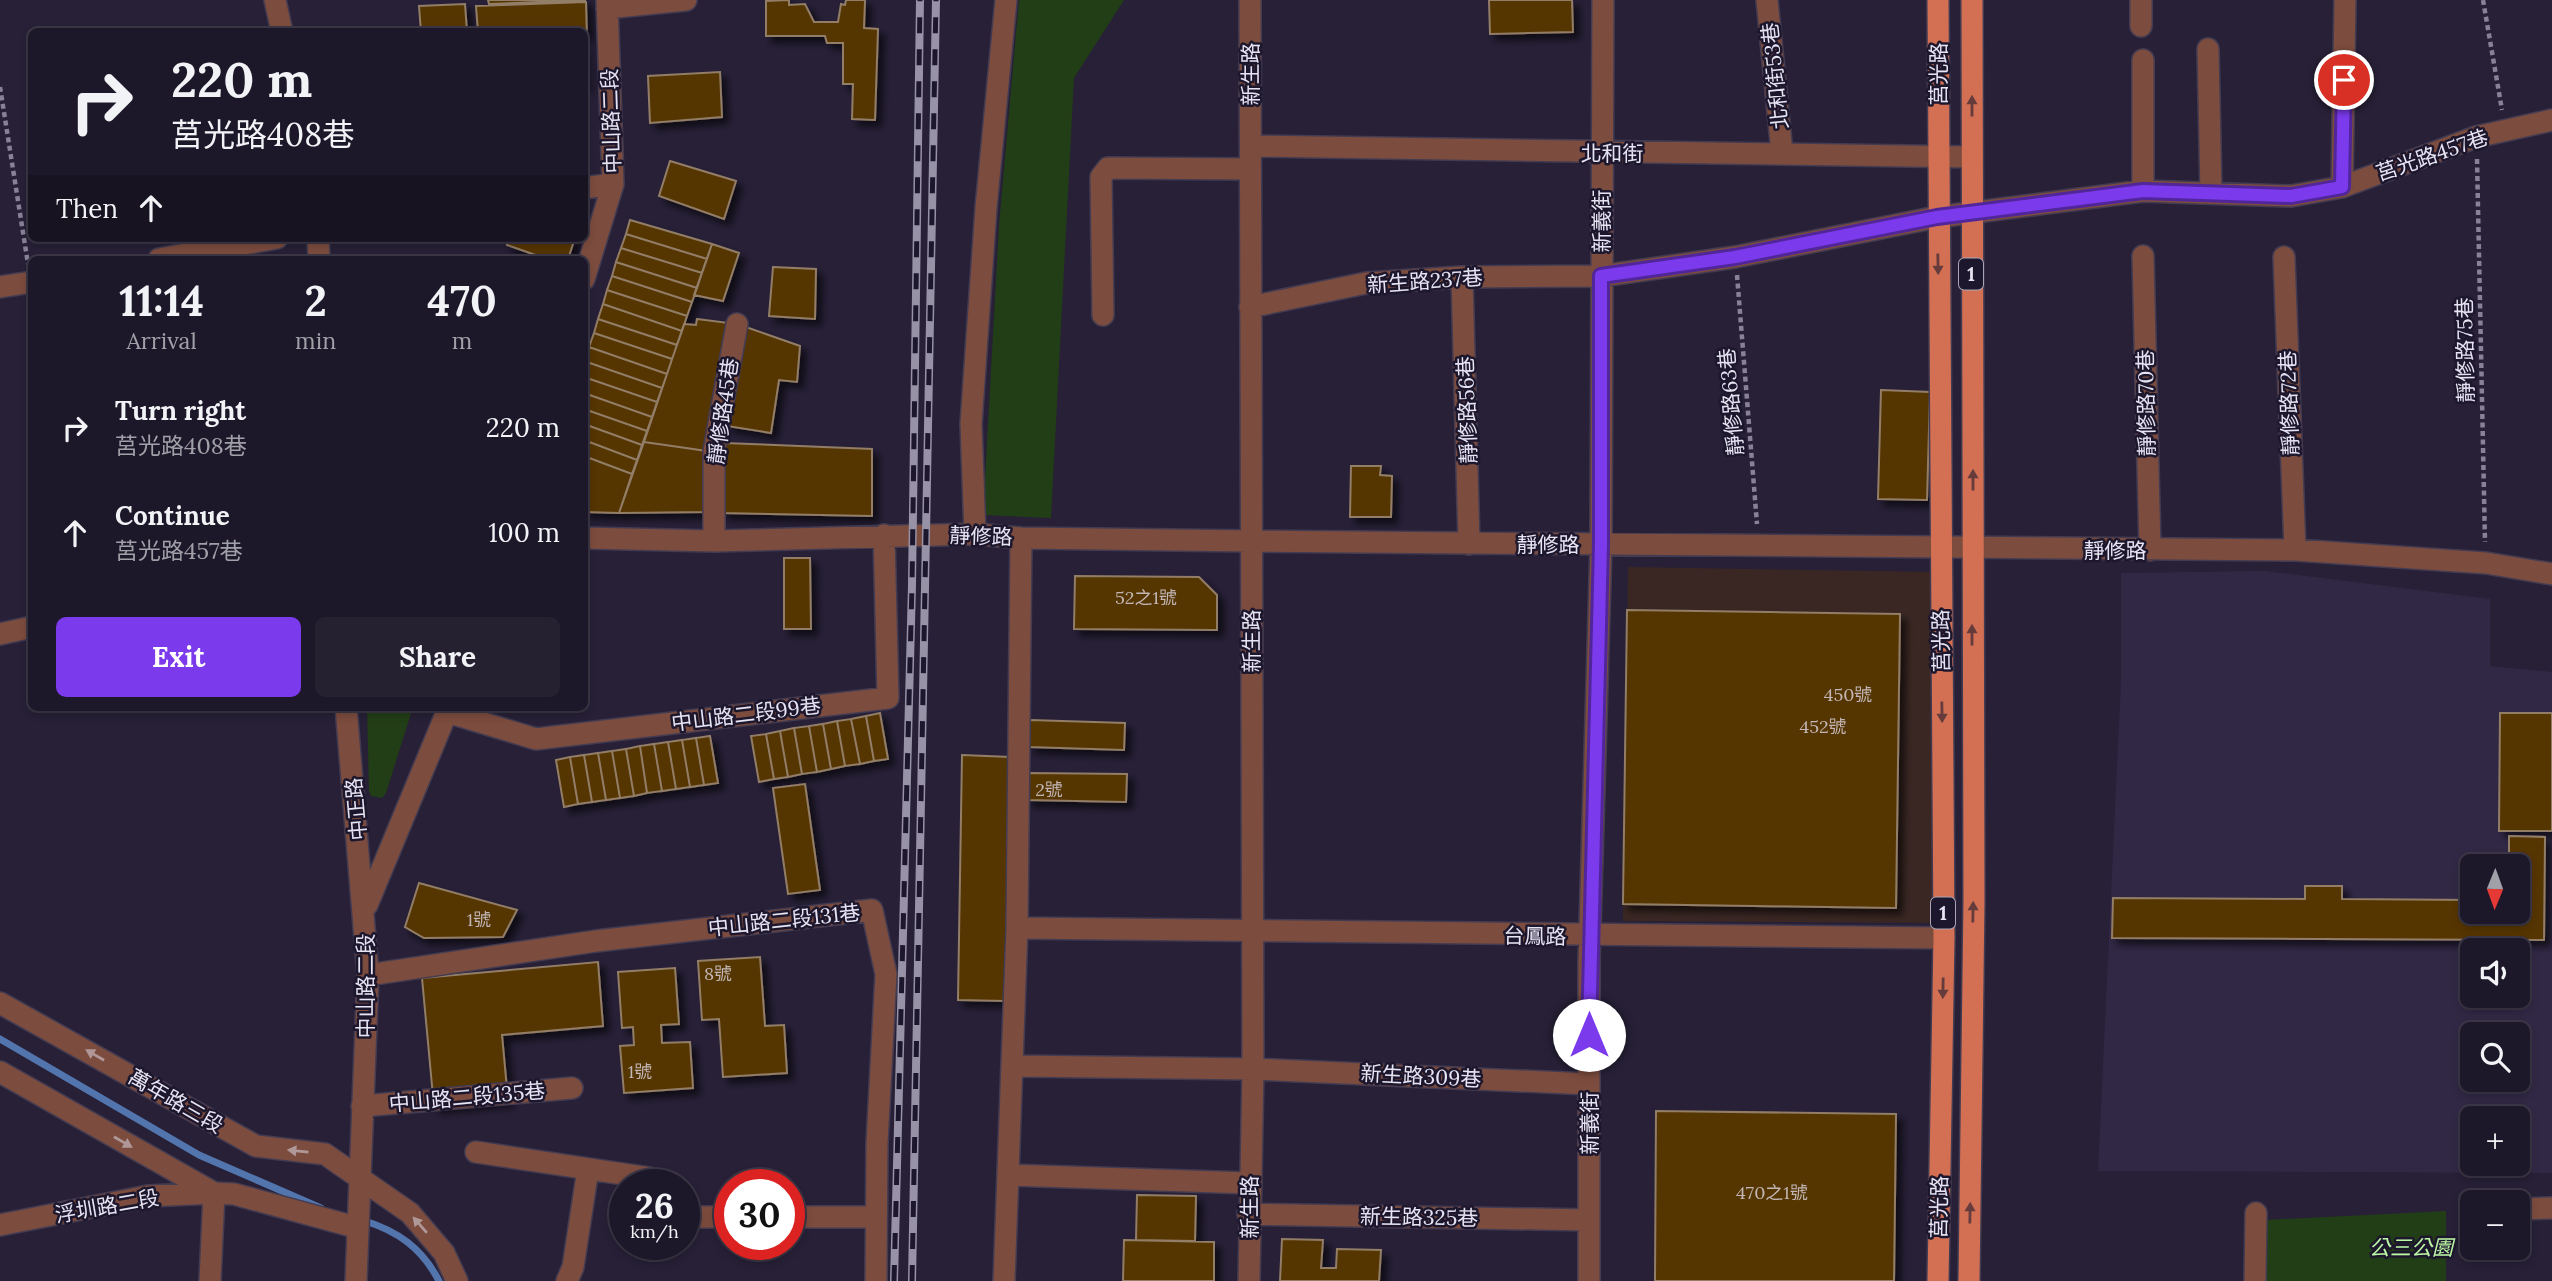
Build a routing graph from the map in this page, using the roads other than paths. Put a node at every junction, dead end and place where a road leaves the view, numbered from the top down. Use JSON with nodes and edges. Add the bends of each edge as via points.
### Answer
{"nodes":[{"id":1,"x":275,"y":0,"type":"edge"},
{"id":2,"x":686,"y":0,"type":"edge"},
{"id":3,"x":1006,"y":0,"type":"edge"},
{"id":4,"x":1250,"y":0,"type":"edge"},
{"id":5,"x":1603,"y":0,"type":"edge"},
{"id":6,"x":1767,"y":0,"type":"edge"},
{"id":7,"x":1938,"y":0,"type":"edge"},
{"id":8,"x":1972,"y":0,"type":"edge"},
{"id":9,"x":2141,"y":0,"type":"edge"},
{"id":10,"x":2345,"y":0,"type":"edge"},
{"id":11,"x":607,"y":4,"type":"edge"},
{"id":12,"x":2141,"y":26,"type":"dead end"},
{"id":13,"x":281,"y":28,"type":"edge"},
{"id":14,"x":2208,"y":49,"type":"dead end"},
{"id":15,"x":2143,"y":60,"type":"dead end"},
{"id":16,"x":2552,"y":120,"type":"edge"},
{"id":17,"x":1251,"y":146,"type":"junction"},
{"id":18,"x":1601,"y":153,"type":"junction"},
{"id":19,"x":1782,"y":153,"type":"junction"},
{"id":20,"x":1938,"y":155,"type":"junction"},
{"id":21,"x":1972,"y":157,"type":"junction"},
{"id":22,"x":1250,"y":169,"type":"junction"},
{"id":23,"x":613,"y":184,"type":"junction"},
{"id":24,"x":588,"y":187,"type":"edge"},
{"id":25,"x":2342,"y":187,"type":"junction"},
{"id":26,"x":2143,"y":191,"type":"junction"},
{"id":27,"x":2211,"y":193,"type":"junction"},
{"id":28,"x":1971,"y":214,"type":"junction"},
{"id":29,"x":1937,"y":217,"type":"junction"},
{"id":30,"x":255,"y":242,"type":"edge"},
{"id":31,"x":176,"y":256,"type":"edge"},
{"id":32,"x":2143,"y":256,"type":"dead end"},
{"id":33,"x":1735,"y":257,"type":"joint"},
{"id":34,"x":2284,"y":257,"type":"dead end"},
{"id":35,"x":588,"y":266,"type":"edge"},
{"id":36,"x":1601,"y":276,"type":"junction"},
{"id":37,"x":1462,"y":277,"type":"junction"},
{"id":38,"x":28,"y":282,"type":"edge"},
{"id":39,"x":0,"y":287,"type":"edge"},
{"id":40,"x":1250,"y":307,"type":"junction"},
{"id":41,"x":1103,"y":315,"type":"dead end"},
{"id":42,"x":737,"y":324,"type":"dead end"},
{"id":43,"x":975,"y":534,"type":"junction"},
{"id":44,"x":884,"y":536,"type":"junction"},
{"id":45,"x":588,"y":538,"type":"edge"},
{"id":46,"x":1021,"y":538,"type":"junction"},
{"id":47,"x":714,"y":541,"type":"junction"},
{"id":48,"x":1250,"y":541,"type":"junction"},
{"id":49,"x":1469,"y":544,"type":"junction"},
{"id":50,"x":1601,"y":544,"type":"junction"},
{"id":51,"x":1940,"y":546,"type":"junction"},
{"id":52,"x":1972,"y":548,"type":"junction"},
{"id":53,"x":2150,"y":550,"type":"junction"},
{"id":54,"x":2295,"y":550,"type":"junction"},
{"id":55,"x":2552,"y":574,"type":"edge"},
{"id":56,"x":28,"y":628,"type":"edge"},
{"id":57,"x":0,"y":634,"type":"edge"},
{"id":58,"x":346,"y":711,"type":"edge"},
{"id":59,"x":447,"y":711,"type":"edge"},
{"id":60,"x":454,"y":711,"type":"edge"},
{"id":61,"x":365,"y":910,"type":"junction"},
{"id":62,"x":1017,"y":928,"type":"junction"},
{"id":63,"x":1252,"y":933,"type":"junction"},
{"id":64,"x":1590,"y":936,"type":"junction"},
{"id":65,"x":1944,"y":938,"type":"junction"},
{"id":66,"x":368,"y":975,"type":"junction"},
{"id":67,"x":0,"y":1003,"type":"edge"},
{"id":68,"x":1012,"y":1066,"type":"junction"},
{"id":69,"x":1253,"y":1069,"type":"junction"},
{"id":70,"x":0,"y":1072,"type":"edge"},
{"id":71,"x":1589,"y":1084,"type":"junction"},
{"id":72,"x":572,"y":1088,"type":"dead end"},
{"id":73,"x":362,"y":1106,"type":"junction"},
{"id":74,"x":476,"y":1152,"type":"dead end"},
{"id":75,"x":587,"y":1169,"type":"junction"},
{"id":76,"x":609,"y":1172,"type":"edge"},
{"id":77,"x":1008,"y":1175,"type":"junction"},
{"id":78,"x":359,"y":1177,"type":"junction"},
{"id":79,"x":1248,"y":1183,"type":"junction"},
{"id":80,"x":214,"y":1193,"type":"junction"},
{"id":81,"x":2552,"y":1208,"type":"edge"},
{"id":82,"x":2530,"y":1209,"type":"edge"},
{"id":83,"x":2256,"y":1213,"type":"dead end"},
{"id":84,"x":1248,"y":1214,"type":"junction"},
{"id":85,"x":805,"y":1217,"type":"edge"},
{"id":86,"x":876,"y":1217,"type":"junction"},
{"id":87,"x":1589,"y":1220,"type":"junction"},
{"id":88,"x":0,"y":1225,"type":"edge"},
{"id":89,"x":355,"y":1227,"type":"junction"},
{"id":90,"x":210,"y":1281,"type":"edge"},
{"id":91,"x":356,"y":1281,"type":"edge"},
{"id":92,"x":457,"y":1281,"type":"edge"},
{"id":93,"x":566,"y":1281,"type":"edge"},
{"id":94,"x":876,"y":1281,"type":"edge"},
{"id":95,"x":1004,"y":1281,"type":"edge"},
{"id":96,"x":1249,"y":1281,"type":"edge"},
{"id":97,"x":1589,"y":1281,"type":"edge"},
{"id":98,"x":1938,"y":1281,"type":"edge"},
{"id":99,"x":1969,"y":1281,"type":"edge"},
{"id":100,"x":2255,"y":1281,"type":"edge"}],
"edges":[{"from":1,"to":13,"type":"street"},
{"from":2,"to":11,"type":"street"},
{"from":3,"to":43,"type":"street","via":[[971,424]]},
{"from":4,"to":17,"type":"street","name":"新生路"},
{"from":5,"to":18,"type":"street","name":"新義街"},
{"from":6,"to":19,"type":"street","name":"北和街53巷"},
{"from":7,"to":20,"type":"main road","name":"莒光路","number":"1"},
{"from":21,"to":8,"type":"main road","name":"莒光路","number":"1","one_way":true},
{"from":9,"to":12,"type":"street"},
{"from":10,"to":25,"type":"street"},
{"from":11,"to":23,"type":"street","name":"中山路二段"},
{"from":14,"to":27,"type":"street"},
{"from":15,"to":26,"type":"street"},
{"from":16,"to":25,"type":"street","name":"莒光路457巷","via":[[2476,137]]},
{"from":17,"to":18,"type":"street","name":"北和街"},
{"from":17,"to":22,"type":"street","name":"新生路"},
{"from":18,"to":19,"type":"street","name":"北和街"},
{"from":18,"to":36,"type":"street","name":"新義街"},
{"from":19,"to":20,"type":"street","name":"北和街"},
{"from":20,"to":21,"type":"street","name":"北和街"},
{"from":20,"to":29,"type":"main road","name":"莒光路","number":"1"},
{"from":21,"to":28,"type":"main road","name":"莒光路","number":"1"},
{"from":22,"to":40,"type":"street","name":"新生路"},
{"from":22,"to":41,"type":"street","via":[[1108,168],[1101,177]]},
{"from":23,"to":24,"type":"street"},
{"from":23,"to":35,"type":"street","name":"中山路二段"},
{"from":25,"to":27,"type":"street","name":"莒光路457巷","via":[[2291,196]]},
{"from":26,"to":27,"type":"street","name":"莒光路457巷"},
{"from":26,"to":28,"type":"street","name":"莒光路457巷"},
{"from":28,"to":29,"type":"street","name":"莒光路457巷"},
{"from":52,"to":28,"type":"main road","name":"莒光路","number":"1","one_way":true},
{"from":29,"to":33,"type":"street","name":"莒光路457巷"},
{"from":29,"to":51,"type":"main road","name":"莒光路","number":"1","one_way":true},
{"from":30,"to":31,"type":"street"},
{"from":32,"to":53,"type":"street","name":"靜修路70巷"},
{"from":33,"to":36,"type":"street","name":"新生路237巷"},
{"from":34,"to":54,"type":"street","name":"靜修路72巷"},
{"from":36,"to":37,"type":"street","name":"新生路237巷"},
{"from":36,"to":50,"type":"street","name":"新義街"},
{"from":37,"to":40,"type":"street","name":"新生路237巷","via":[[1366,283]]},
{"from":37,"to":49,"type":"street","name":"靜修路56巷"},
{"from":38,"to":39,"type":"street"},
{"from":40,"to":48,"type":"street","name":"新生路"},
{"from":42,"to":47,"type":"street","name":"靜修路45巷","via":[[714,452]]},
{"from":43,"to":44,"type":"street","name":"靜修路"},
{"from":43,"to":46,"type":"street","name":"靜修路"},
{"from":44,"to":47,"type":"street","name":"靜修路"},
{"from":44,"to":60,"type":"street","name":"中山路二段99巷","via":[[888,698],[536,739]]},
{"from":45,"to":47,"type":"street","name":"靜修路"},
{"from":46,"to":48,"type":"street","name":"靜修路"},
{"from":46,"to":62,"type":"street"},
{"from":48,"to":49,"type":"street","name":"靜修路"},
{"from":48,"to":63,"type":"street","name":"新生路"},
{"from":49,"to":50,"type":"street","name":"靜修路"},
{"from":50,"to":51,"type":"street","name":"靜修路"},
{"from":50,"to":64,"type":"street","name":"新義街"},
{"from":51,"to":52,"type":"street","name":"靜修路"},
{"from":51,"to":65,"type":"main road","name":"莒光路","number":"1","one_way":true},
{"from":52,"to":53,"type":"street","name":"靜修路"},
{"from":99,"to":52,"type":"main road","name":"莒光路","number":"1","one_way":true},
{"from":53,"to":54,"type":"street","name":"靜修路"},
{"from":54,"to":55,"type":"street","name":"靜修路","via":[[2486,563]]},
{"from":56,"to":57,"type":"street"},
{"from":58,"to":61,"type":"street","name":"中正路"},
{"from":59,"to":61,"type":"street","name":"中山路二段"},
{"from":61,"to":66,"type":"street","name":"中山路二段"},
{"from":62,"to":63,"type":"street","name":"台鳳路"},
{"from":62,"to":68,"type":"street"},
{"from":63,"to":64,"type":"street","name":"台鳳路"},
{"from":63,"to":69,"type":"street","name":"新生路"},
{"from":64,"to":65,"type":"street","name":"台鳳路"},
{"from":64,"to":71,"type":"street","name":"新義街"},
{"from":65,"to":98,"type":"main road","name":"莒光路","number":"1","one_way":true},
{"from":66,"to":73,"type":"street","name":"中山路二段"},
{"from":66,"to":86,"type":"street","name":"中山路二段131巷","via":[[596,941],[872,910],[886,974]]},
{"from":78,"to":67,"type":"street","name":"萬年路三段","one_way":true,"via":[[325,1154],[256,1146]]},
{"from":68,"to":69,"type":"street","name":"新生路309巷"},
{"from":68,"to":77,"type":"street"},
{"from":69,"to":71,"type":"street","name":"新生路309巷"},
{"from":69,"to":79,"type":"street","name":"新生路"},
{"from":70,"to":80,"type":"street","one_way":true},
{"from":71,"to":87,"type":"street","name":"新義街"},
{"from":72,"to":73,"type":"street","name":"中山路二段135巷"},
{"from":73,"to":78,"type":"street","name":"中山路二段"},
{"from":74,"to":75,"type":"street"},
{"from":75,"to":76,"type":"street"},
{"from":75,"to":93,"type":"street","via":[[573,1267]]},
{"from":77,"to":79,"type":"street"},
{"from":77,"to":95,"type":"street"},
{"from":78,"to":89,"type":"street","name":"中山路二段"},
{"from":92,"to":78,"type":"street","name":"萬年路三段","one_way":true,"via":[[444,1253],[410,1213]]},
{"from":79,"to":84,"type":"street","name":"新生路"},
{"from":80,"to":88,"type":"street","name":"浮圳路二段","via":[[148,1196]]},
{"from":80,"to":89,"type":"street","via":[[234,1194]]},
{"from":80,"to":90,"type":"street"},
{"from":81,"to":82,"type":"street"},
{"from":83,"to":100,"type":"street"},
{"from":84,"to":87,"type":"street","name":"新生路325巷"},
{"from":84,"to":96,"type":"street","name":"新生路"},
{"from":85,"to":86,"type":"street"},
{"from":86,"to":94,"type":"street","name":"中山路二段131巷"},
{"from":87,"to":97,"type":"street","name":"新義街"},
{"from":89,"to":91,"type":"street","name":"中山路二段"}]}
